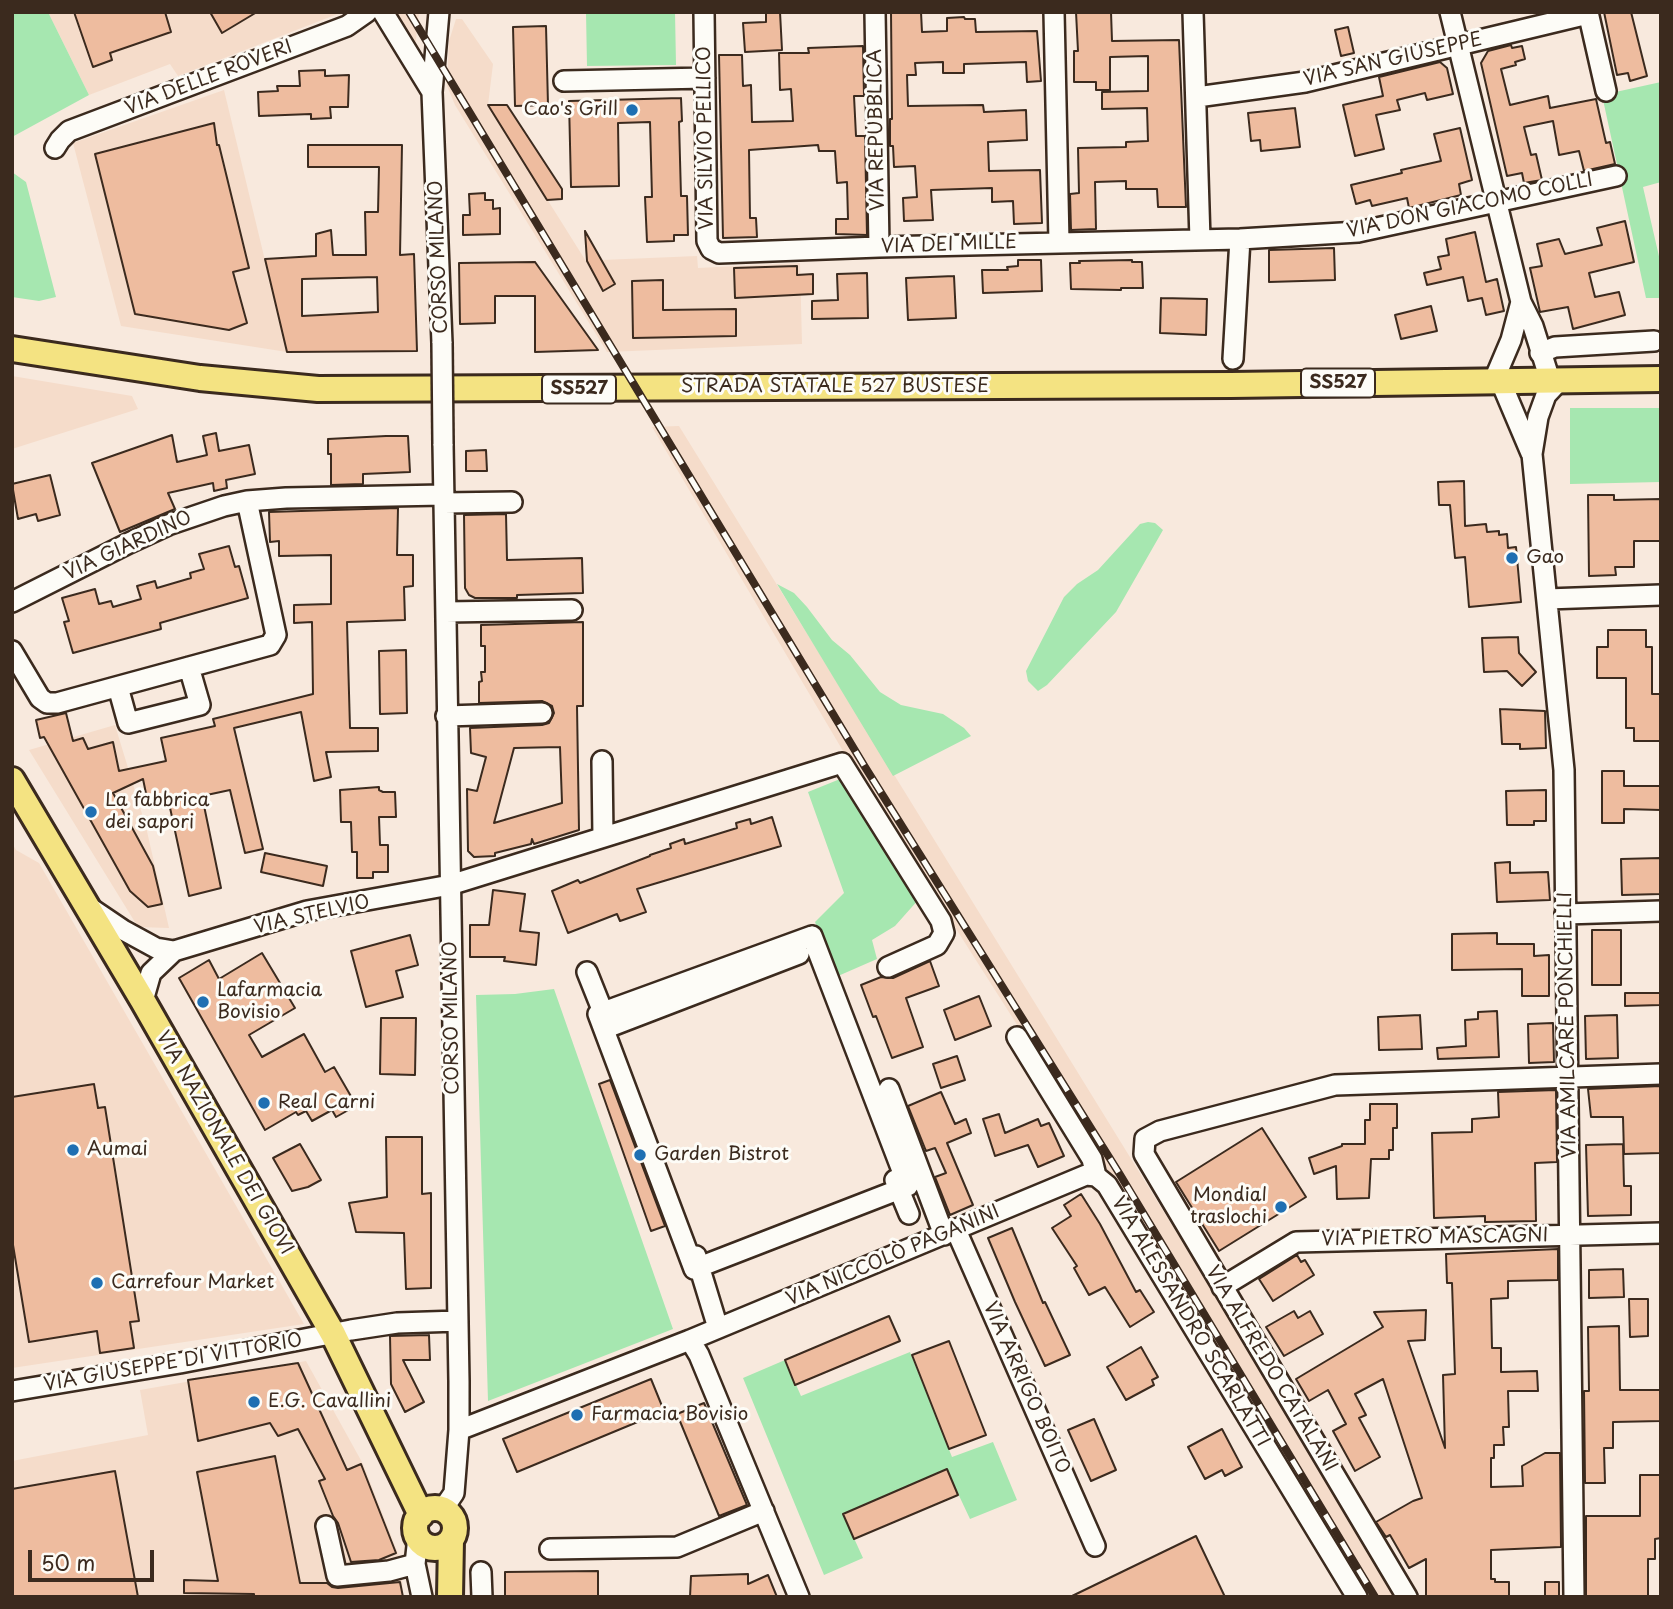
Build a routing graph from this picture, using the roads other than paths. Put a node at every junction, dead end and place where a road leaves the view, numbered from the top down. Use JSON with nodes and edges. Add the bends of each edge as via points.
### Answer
{"nodes":[{"id":1,"x":366,"y":12,"type":"edge"},
{"id":2,"x":383,"y":12,"type":"edge"},
{"id":3,"x":439,"y":12,"type":"edge"},
{"id":4,"x":705,"y":12,"type":"edge"},
{"id":5,"x":875,"y":12,"type":"edge"},
{"id":6,"x":1054,"y":12,"type":"edge"},
{"id":7,"x":1193,"y":12,"type":"edge"},
{"id":8,"x":1450,"y":12,"type":"edge"},
{"id":9,"x":1588,"y":13,"type":"edge"},
{"id":10,"x":1458,"y":44,"type":"junction"},
{"id":11,"x":705,"y":78,"type":"junction"},
{"id":12,"x":564,"y":81,"type":"dead end"},
{"id":13,"x":1605,"y":91,"type":"dead end"},
{"id":14,"x":432,"y":92,"type":"junction"},
{"id":15,"x":1197,"y":97,"type":"junction"},
{"id":16,"x":55,"y":148,"type":"dead end"},
{"id":17,"x":1616,"y":176,"type":"dead end"},
{"id":18,"x":1496,"y":202,"type":"junction"},
{"id":19,"x":1240,"y":239,"type":"junction"},
{"id":20,"x":1174,"y":240,"type":"joint"},
{"id":21,"x":1200,"y":240,"type":"junction"},
{"id":22,"x":1059,"y":242,"type":"junction"},
{"id":23,"x":879,"y":247,"type":"junction"},
{"id":24,"x":723,"y":253,"type":"joint"},
{"id":25,"x":1521,"y":302,"type":"junction"},
{"id":26,"x":1654,"y":341,"type":"dead end"},
{"id":27,"x":12,"y":349,"type":"edge"},
{"id":28,"x":1540,"y":353,"type":"junction"},
{"id":29,"x":1233,"y":359,"type":"dead end"},
{"id":30,"x":1661,"y":379,"type":"edge"},
{"id":31,"x":1497,"y":380,"type":"junction"},
{"id":32,"x":1555,"y":380,"type":"junction"},
{"id":33,"x":1532,"y":454,"type":"junction"},
{"id":34,"x":444,"y":499,"type":"junction"},
{"id":35,"x":247,"y":501,"type":"junction"},
{"id":36,"x":512,"y":502,"type":"dead end"},
{"id":37,"x":1661,"y":595,"type":"edge"},
{"id":38,"x":1547,"y":599,"type":"junction"},
{"id":39,"x":12,"y":602,"type":"edge"},
{"id":40,"x":572,"y":610,"type":"dead end"},
{"id":41,"x":446,"y":612,"type":"junction"},
{"id":42,"x":12,"y":651,"type":"edge"},
{"id":43,"x":189,"y":667,"type":"junction"},
{"id":44,"x":117,"y":687,"type":"junction"},
{"id":45,"x":542,"y":713,"type":"dead end"},
{"id":46,"x":446,"y":716,"type":"junction"},
{"id":47,"x":602,"y":761,"type":"dead end"},
{"id":48,"x":12,"y":780,"type":"edge"},
{"id":49,"x":603,"y":837,"type":"junction"},
{"id":50,"x":450,"y":885,"type":"junction"},
{"id":51,"x":87,"y":905,"type":"junction"},
{"id":52,"x":1661,"y":911,"type":"edge"},
{"id":53,"x":1565,"y":914,"type":"junction"},
{"id":54,"x":174,"y":951,"type":"junction"},
{"id":55,"x":888,"y":967,"type":"dead end"},
{"id":56,"x":587,"y":971,"type":"dead end"},
{"id":57,"x":143,"y":1001,"type":"junction"},
{"id":58,"x":606,"y":1019,"type":"junction"},
{"id":59,"x":1017,"y":1037,"type":"dead end"},
{"id":60,"x":1661,"y":1073,"type":"edge"},
{"id":61,"x":1569,"y":1076,"type":"junction"},
{"id":62,"x":889,"y":1089,"type":"dead end"},
{"id":63,"x":1096,"y":1176,"type":"junction"},
{"id":64,"x":897,"y":1186,"type":"junction"},
{"id":65,"x":909,"y":1214,"type":"dead end"},
{"id":66,"x":950,"y":1233,"type":"junction"},
{"id":67,"x":1661,"y":1233,"type":"edge"},
{"id":68,"x":1571,"y":1235,"type":"junction"},
{"id":69,"x":699,"y":1264,"type":"junction"},
{"id":70,"x":1222,"y":1287,"type":"junction"},
{"id":71,"x":458,"y":1321,"type":"junction"},
{"id":72,"x":718,"y":1328,"type":"junction"},
{"id":73,"x":342,"y":1332,"type":"junction"},
{"id":74,"x":690,"y":1340,"type":"junction"},
{"id":75,"x":12,"y":1391,"type":"edge"},
{"id":76,"x":458,"y":1430,"type":"junction"},
{"id":77,"x":764,"y":1511,"type":"junction"},
{"id":78,"x":326,"y":1525,"type":"dead end"},
{"id":79,"x":429,"y":1535,"type":"junction"},
{"id":80,"x":1095,"y":1546,"type":"dead end"},
{"id":81,"x":550,"y":1549,"type":"dead end"},
{"id":82,"x":481,"y":1572,"type":"dead end"},
{"id":83,"x":422,"y":1597,"type":"edge"},
{"id":84,"x":439,"y":1597,"type":"edge"},
{"id":85,"x":450,"y":1597,"type":"edge"},
{"id":86,"x":482,"y":1597,"type":"edge"},
{"id":87,"x":799,"y":1597,"type":"edge"},
{"id":88,"x":1357,"y":1597,"type":"edge"},
{"id":89,"x":1407,"y":1597,"type":"edge"},
{"id":90,"x":1574,"y":1597,"type":"edge"}],
"edges":[{"from":1,"to":16,"type":"street","name":"VIA DELLE ROVERI","via":[[347,26],[69,131]]},
{"from":2,"to":14,"type":"street"},
{"from":3,"to":14,"type":"street","name":"CORSO MILANO"},
{"from":4,"to":11,"type":"street","name":"VIA SILVIO PELLICO"},
{"from":5,"to":23,"type":"street","name":"VIA REPUBBLICA"},
{"from":6,"to":22,"type":"street"},
{"from":7,"to":15,"type":"street"},
{"from":8,"to":10,"type":"street"},
{"from":9,"to":10,"type":"street","name":"VIA SAN GIUSEPPE"},
{"from":9,"to":13,"type":"street"},
{"from":10,"to":15,"type":"street","name":"VIA SAN GIUSEPPE","via":[[1305,82]]},
{"from":10,"to":18,"type":"street"},
{"from":11,"to":12,"type":"street"},
{"from":11,"to":24,"type":"street","name":"VIA SILVIO PELLICO","via":[[707,241],[711,249]]},
{"from":14,"to":34,"type":"street","name":"CORSO MILANO","bridge":true},
{"from":15,"to":21,"type":"street"},
{"from":17,"to":18,"type":"street","name":"VIA DON GIACOMO COLLI"},
{"from":18,"to":19,"type":"street","name":"VIA DON GIACOMO COLLI","via":[[1358,232]]},
{"from":18,"to":25,"type":"street"},
{"from":19,"to":21,"type":"street","name":"VIA DON GIACOMO COLLI"},
{"from":19,"to":29,"type":"street"},
{"from":20,"to":21,"type":"street","name":"VIA DON GIACOMO COLLI"},
{"from":20,"to":22,"type":"street","name":"VIA DEI MILLE"},
{"from":22,"to":23,"type":"street","name":"VIA DEI MILLE"},
{"from":23,"to":24,"type":"street","name":"VIA DEI MILLE"},
{"from":25,"to":28,"type":"street"},
{"from":25,"to":31,"type":"street"},
{"from":26,"to":28,"type":"street","via":[[1555,347]]},
{"from":27,"to":31,"type":"main road","name":"STRADA STATALE 527 BUSTESE","number":"SS527","via":[[200,378],[318,389]]},
{"from":28,"to":32,"type":"street"},
{"from":30,"to":32,"type":"main road","name":"STRADA STATALE 527 BUSTESE","number":"SS527"},
{"from":31,"to":32,"type":"main road","name":"STRADA STATALE 527 BUSTESE","number":"SS527"},
{"from":31,"to":33,"type":"street","name":"VIA AMILCARE PONCHIELLI"},
{"from":32,"to":33,"type":"street","name":"VIA AMILCARE PONCHIELLI","via":[[1538,417]]},
{"from":33,"to":38,"type":"street","name":"VIA AMILCARE PONCHIELLI"},
{"from":34,"to":35,"type":"street","name":"VIA GIARDINO"},
{"from":34,"to":36,"type":"street"},
{"from":34,"to":41,"type":"street","name":"CORSO MILANO"},
{"from":35,"to":39,"type":"street","name":"VIA GIARDINO","via":[[168,525]]},
{"from":35,"to":43,"type":"street","via":[[276,635],[270,645]]},
{"from":37,"to":38,"type":"street"},
{"from":38,"to":53,"type":"street","name":"VIA AMILCARE PONCHIELLI","via":[[1564,770]]},
{"from":40,"to":41,"type":"street"},
{"from":41,"to":46,"type":"street","name":"CORSO MILANO"},
{"from":42,"to":44,"type":"street","via":[[47,703]]},
{"from":43,"to":44,"type":"street"},
{"from":43,"to":44,"type":"street","via":[[200,705],[128,723]]},
{"from":45,"to":46,"type":"street"},
{"from":46,"to":50,"type":"street","name":"CORSO MILANO"},
{"from":47,"to":49,"type":"street"},
{"from":48,"to":51,"type":"main road","name":"VIA NAZIONALE DEI GIOVI"},
{"from":49,"to":50,"type":"street","name":"VIA STELVIO"},
{"from":49,"to":55,"type":"street","name":"VIA STELVIO","via":[[842,763],[928,898],[944,933],[937,945]]},
{"from":50,"to":54,"type":"street","name":"VIA STELVIO","via":[[307,911]]},
{"from":50,"to":71,"type":"street","name":"CORSO MILANO"},
{"from":51,"to":54,"type":"street","via":[[156,948]]},
{"from":51,"to":57,"type":"main road","name":"VIA NAZIONALE DEI GIOVI"},
{"from":52,"to":53,"type":"street"},
{"from":53,"to":61,"type":"street","name":"VIA AMILCARE PONCHIELLI"},
{"from":54,"to":57,"type":"street","name":"VIA STELVIO","via":[[151,973]]},
{"from":56,"to":58,"type":"street"},
{"from":57,"to":73,"type":"main road","name":"VIA NAZIONALE DEI GIOVI"},
{"from":58,"to":64,"type":"street","via":[[812,936],[908,1186]]},
{"from":58,"to":69,"type":"street","via":[[598,1013],[694,1269]]},
{"from":59,"to":63,"type":"street","name":"VIA ALESSANDRO SCARLATTI","via":[[1092,1159]]},
{"from":60,"to":61,"type":"street"},
{"from":61,"to":68,"type":"street","name":"VIA AMILCARE PONCHIELLI"},
{"from":61,"to":70,"type":"street","name":"VIA ALFREDO CATALANI","via":[[1335,1085],[1160,1131],[1145,1139],[1144,1154]]},
{"from":62,"to":66,"type":"street","name":"VIA ARRIGO BOITO"},
{"from":63,"to":66,"type":"street","name":"VIA NICCOLÒ PAGANINI","via":[[1086,1175]]},
{"from":63,"to":88,"type":"street","name":"VIA ALESSANDRO SCARLATTI","via":[[1107,1185]]},
{"from":64,"to":65,"type":"street"},
{"from":64,"to":69,"type":"street"},
{"from":66,"to":72,"type":"street","name":"VIA NICCOLÒ PAGANINI"},
{"from":66,"to":80,"type":"street","name":"VIA ARRIGO BOITO"},
{"from":67,"to":68,"type":"street","name":"VIA PIETRO MASCAGNI"},
{"from":68,"to":70,"type":"street","name":"VIA PIETRO MASCAGNI","via":[[1296,1242]]},
{"from":68,"to":90,"type":"street","name":"VIA AMILCARE PONCHIELLI"},
{"from":69,"to":72,"type":"street"},
{"from":70,"to":89,"type":"street","name":"VIA ALFREDO CATALANI"},
{"from":71,"to":73,"type":"street","via":[[397,1323]]},
{"from":71,"to":76,"type":"street","name":"CORSO MILANO"},
{"from":72,"to":74,"type":"street","name":"VIA NICCOLÒ PAGANINI"},
{"from":73,"to":75,"type":"street","name":"VIA GIUSEPPE DI VITTORIO"},
{"from":73,"to":79,"type":"main road","name":"VIA NAZIONALE DEI GIOVI"},
{"from":74,"to":76,"type":"street","name":"VIA NICCOLÒ PAGANINI"},
{"from":74,"to":77,"type":"street"},
{"from":76,"to":79,"type":"street","name":"CORSO MILANO","via":[[454,1493]]},
{"from":77,"to":81,"type":"street","via":[[677,1547]]},
{"from":77,"to":87,"type":"street"},
{"from":78,"to":79,"type":"street","via":[[337,1576],[389,1571]]},
{"from":79,"to":83,"type":"street","name":"VIA NAZIONALE DEI GIOVI"},
{"from":79,"to":84,"type":"main road","name":"VIA NAZIONALE DEI GIOVI"},
{"from":79,"to":85,"type":"main road","name":"VIA NAZIONALE DEI GIOVI"},
{"from":82,"to":86,"type":"street"}]}
